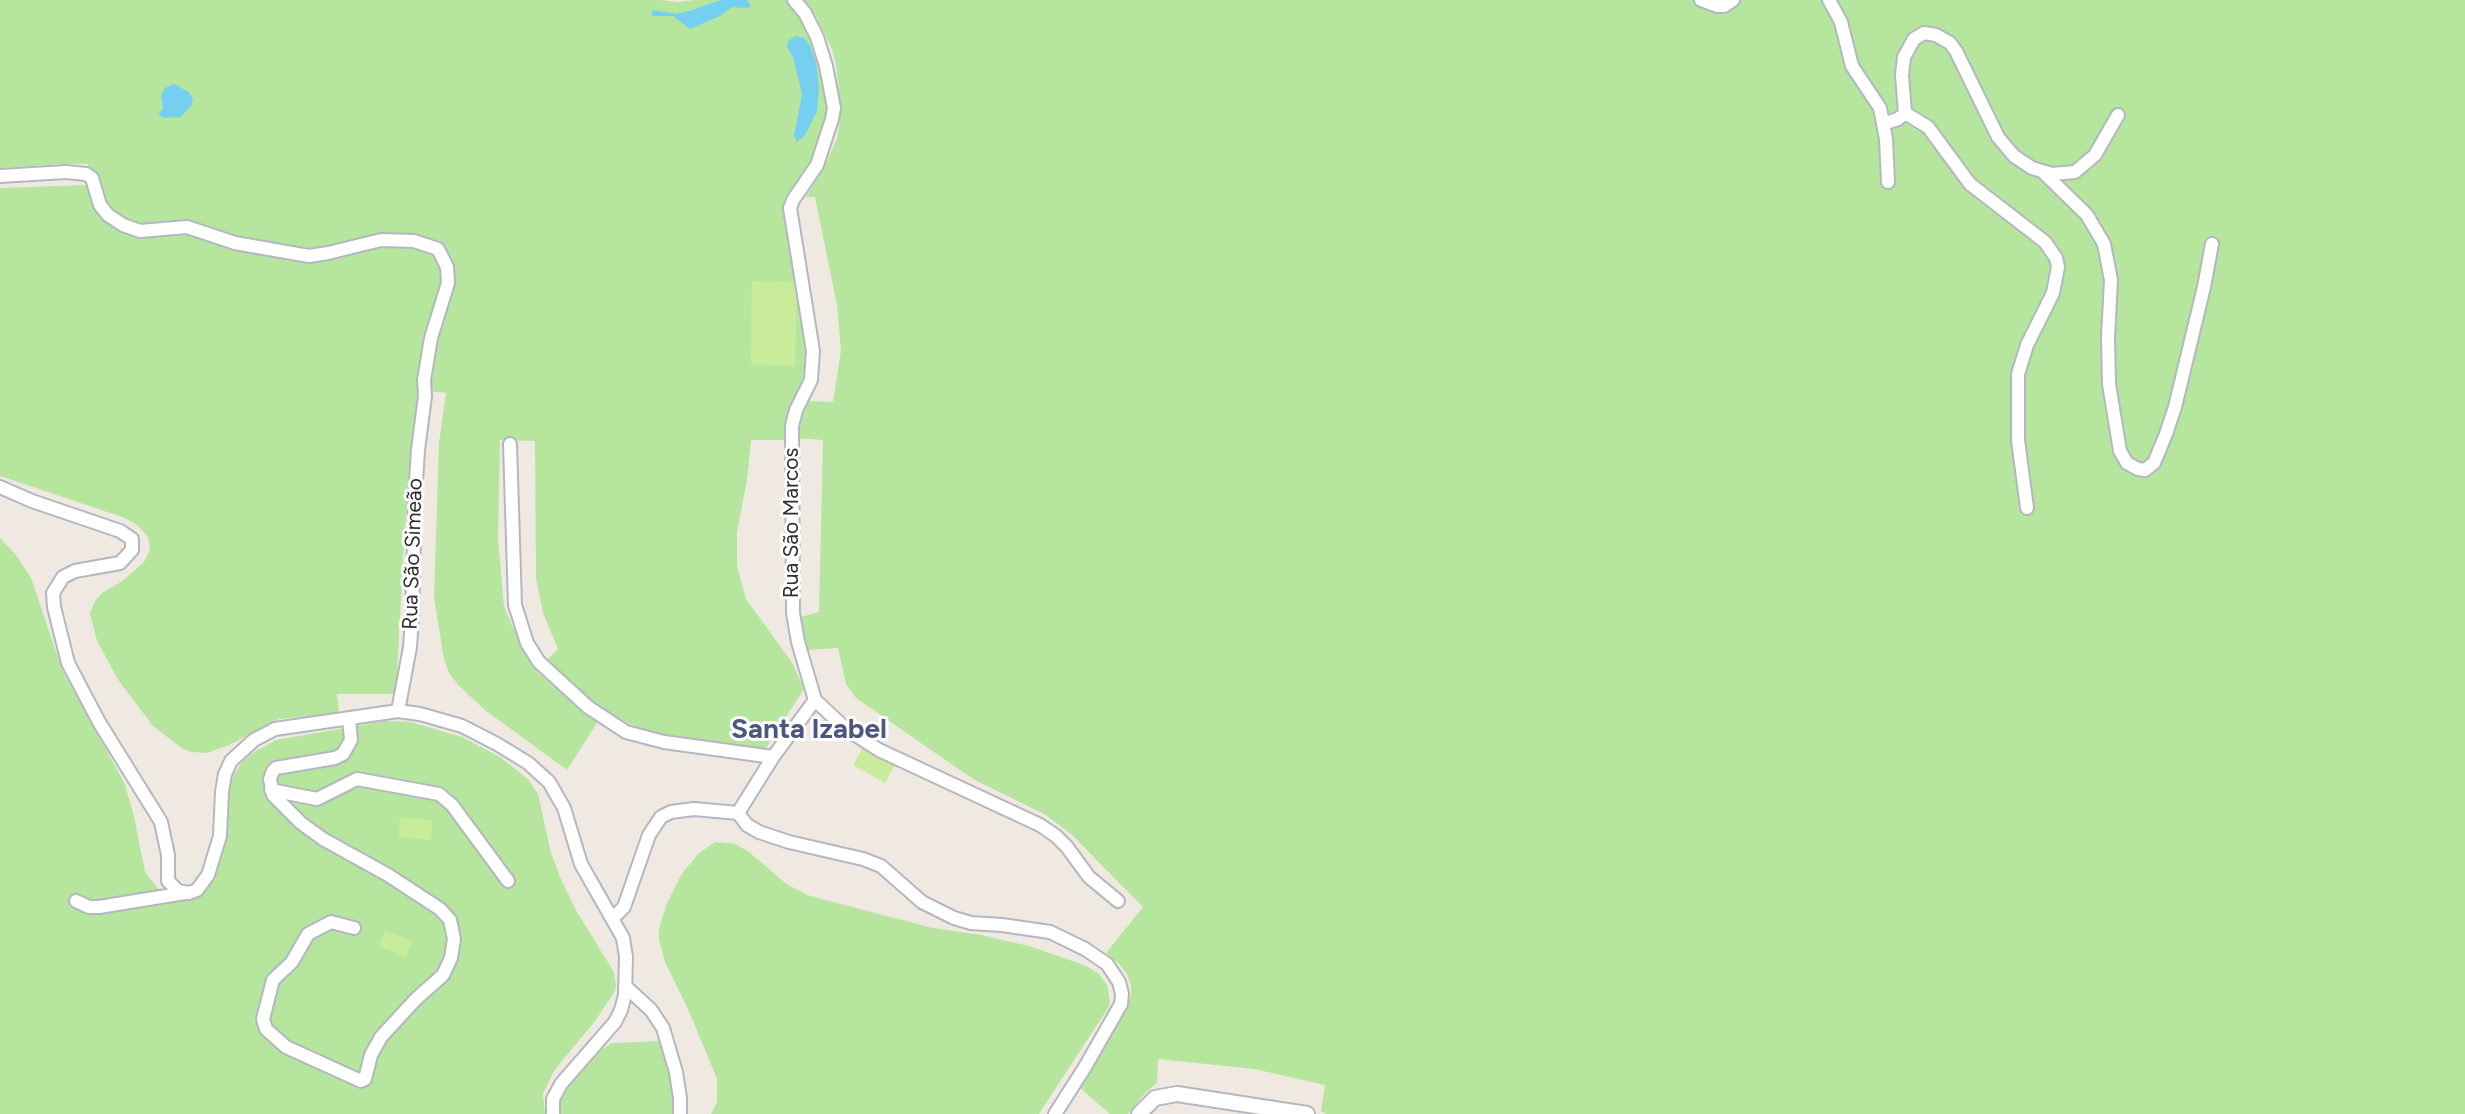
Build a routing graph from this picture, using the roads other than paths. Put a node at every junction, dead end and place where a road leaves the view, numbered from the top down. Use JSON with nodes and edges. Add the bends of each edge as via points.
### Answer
{"nodes":[{"id":1,"x":794,"y":0,"type":"edge"},
{"id":2,"x":1701,"y":0,"type":"edge"},
{"id":3,"x":1733,"y":0,"type":"edge"},
{"id":4,"x":1829,"y":0,"type":"edge"},
{"id":5,"x":1905,"y":113,"type":"junction"},
{"id":6,"x":2118,"y":115,"type":"dead end"},
{"id":7,"x":1883,"y":124,"type":"junction"},
{"id":8,"x":2043,"y":172,"type":"junction"},
{"id":9,"x":0,"y":176,"type":"edge"},
{"id":10,"x":1888,"y":182,"type":"dead end"},
{"id":11,"x":2212,"y":244,"type":"dead end"},
{"id":12,"x":510,"y":444,"type":"dead end"},
{"id":13,"x":0,"y":487,"type":"edge"},
{"id":14,"x":2027,"y":508,"type":"dead end"},
{"id":15,"x":815,"y":700,"type":"junction"},
{"id":16,"x":398,"y":711,"type":"junction"},
{"id":17,"x":349,"y":719,"type":"junction"},
{"id":18,"x":773,"y":757,"type":"junction"},
{"id":19,"x":271,"y":790,"type":"junction"},
{"id":20,"x":738,"y":813,"type":"junction"},
{"id":21,"x":508,"y":881,"type":"dead end"},
{"id":22,"x":185,"y":893,"type":"junction"},
{"id":23,"x":76,"y":901,"type":"dead end"},
{"id":24,"x":1118,"y":901,"type":"dead end"},
{"id":25,"x":612,"y":918,"type":"junction"},
{"id":26,"x":354,"y":928,"type":"dead end"},
{"id":27,"x":625,"y":986,"type":"junction"},
{"id":28,"x":620,"y":1013,"type":"junction"},
{"id":29,"x":654,"y":1014,"type":"junction"},
{"id":30,"x":553,"y":1114,"type":"edge"},
{"id":31,"x":680,"y":1114,"type":"edge"},
{"id":32,"x":1055,"y":1114,"type":"edge"},
{"id":33,"x":1139,"y":1114,"type":"edge"},
{"id":34,"x":1307,"y":1114,"type":"edge"}],
"edges":[{"from":1,"to":15,"type":"street","name":"Rua São Marcos","via":[[817,37],[834,108],[817,165],[790,208],[813,351],[811,380],[792,426],[793,612]]},
{"from":2,"to":3,"type":"street","via":[[1717,6]]},
{"from":4,"to":7,"type":"street","via":[[1841,22],[1852,66],[1877,101]]},
{"from":5,"to":7,"type":"street"},
{"from":5,"to":8,"type":"street","via":[[1904,57],[1919,35],[1936,34],[1956,51],[2005,147]]},
{"from":5,"to":14,"type":"street","via":[[1928,127],[1970,184],[2045,242],[2056,258],[2053,293],[2018,374],[2018,440]]},
{"from":6,"to":8,"type":"street","via":[[2089,162],[2066,174]]},
{"from":7,"to":10,"type":"street"},
{"from":8,"to":11,"type":"street","via":[[2087,215],[2104,244],[2111,280],[2109,384],[2120,451],[2127,463],[2138,469],[2154,463],[2166,435]]},
{"from":9,"to":16,"type":"street","name":"Rua São Simeão","via":[[86,174],[108,215],[140,231],[187,227],[235,243],[309,256],[381,240],[415,241],[438,249],[447,267],[448,283],[424,380],[410,647]]},
{"from":12,"to":18,"type":"street","via":[[515,605],[524,637],[539,662],[589,707],[626,732]]},
{"from":13,"to":22,"type":"street","via":[[132,539],[132,550],[120,563],[66,574],[55,587],[54,607],[64,652],[78,683],[161,822],[168,881]]},
{"from":15,"to":18,"type":"street"},
{"from":15,"to":24,"type":"street","via":[[846,729],[879,750],[1040,825]]},
{"from":16,"to":17,"type":"street"},
{"from":16,"to":25,"type":"street","via":[[473,731],[544,777],[561,802],[581,864]]},
{"from":17,"to":19,"type":"street","via":[[351,740],[343,754],[276,768]]},
{"from":17,"to":22,"type":"street","via":[[283,727],[262,735],[231,761],[223,782],[221,828],[213,861],[202,886]]},
{"from":18,"to":20,"type":"street"},
{"from":19,"to":21,"type":"street","via":[[317,799],[357,779],[439,794]]},
{"from":19,"to":26,"type":"street","via":[[308,829],[435,905],[452,925],[453,949],[445,972],[381,1037],[361,1081],[286,1047],[266,1029],[263,1019],[273,980],[292,962],[308,934],[331,922]]},
{"from":20,"to":25,"type":"street","via":[[694,809],[661,817],[649,835],[624,907]]},
{"from":20,"to":32,"type":"street","via":[[750,827],[767,835],[873,862],[929,907],[954,918],[1050,932],[1107,964],[1119,982],[1121,1004]]},
{"from":22,"to":23,"type":"street","via":[[99,907]]},
{"from":25,"to":27,"type":"street","via":[[623,938]]},
{"from":27,"to":28,"type":"street"},
{"from":27,"to":29,"type":"street"},
{"from":28,"to":29,"type":"street","via":[[632,1002]]},
{"from":28,"to":30,"type":"street","via":[[558,1088]]},
{"from":29,"to":31,"type":"street","via":[[667,1038],[676,1072]]},
{"from":33,"to":34,"type":"street","via":[[1155,1098],[1177,1094]]}]}
